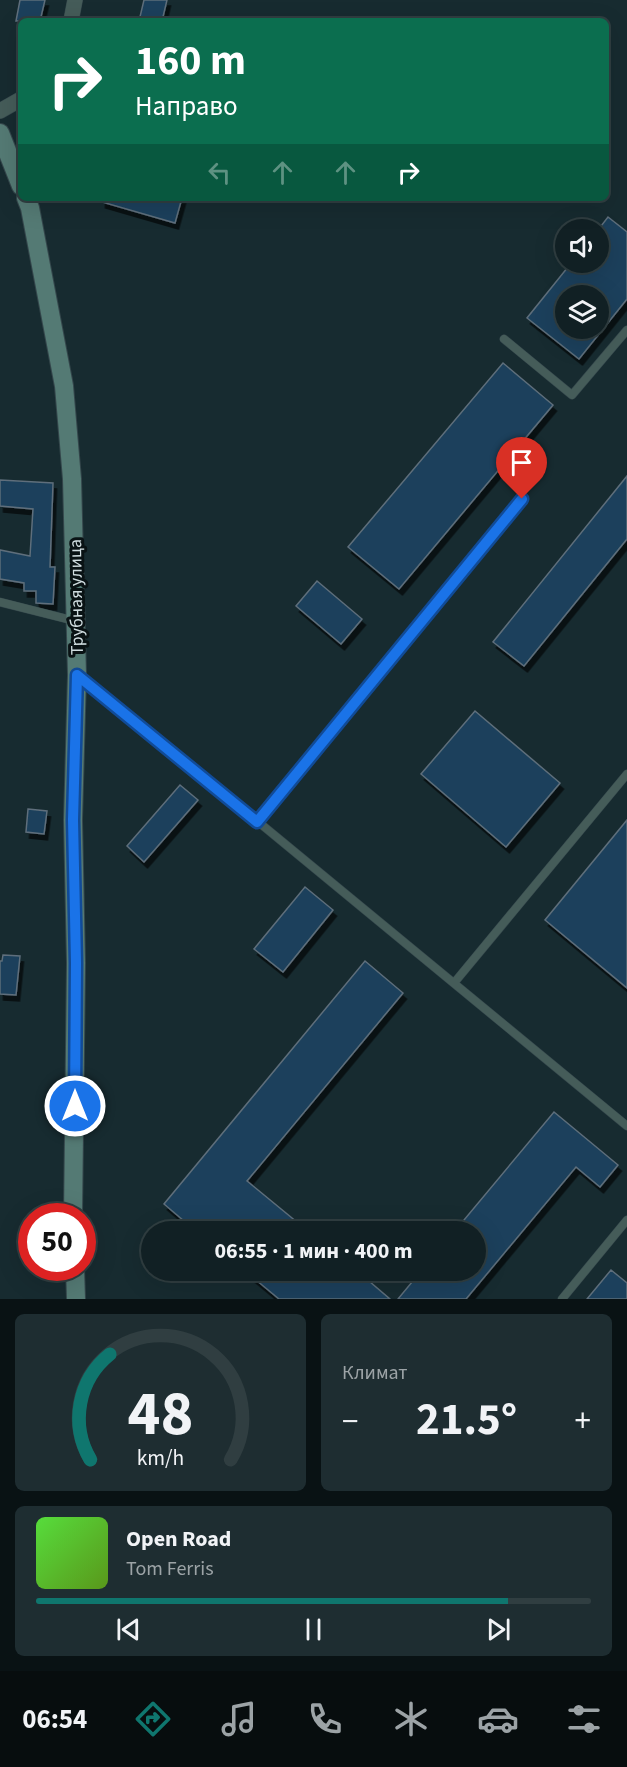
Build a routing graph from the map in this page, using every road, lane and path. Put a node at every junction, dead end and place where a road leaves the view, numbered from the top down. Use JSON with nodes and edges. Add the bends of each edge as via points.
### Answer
{"nodes":[{"id":1,"x":75,"y":0,"type":"edge"},
{"id":2,"x":72,"y":18,"type":"edge"},
{"id":3,"x":18,"y":101,"type":"edge"},
{"id":4,"x":0,"y":111,"type":"edge"},
{"id":5,"x":0,"y":133,"type":"edge"},
{"id":6,"x":18,"y":178,"type":"edge"},
{"id":7,"x":27,"y":201,"type":"edge"},
{"id":8,"x":627,"y":330,"type":"edge"},
{"id":9,"x":504,"y":339,"type":"dead end"},
{"id":10,"x":522,"y":499,"type":"dead end"},
{"id":11,"x":0,"y":602,"type":"edge"},
{"id":12,"x":76,"y":621,"type":"junction"},
{"id":13,"x":77,"y":675,"type":"junction"},
{"id":14,"x":627,"y":774,"type":"edge"},
{"id":15,"x":257,"y":822,"type":"junction"},
{"id":16,"x":454,"y":983,"type":"junction"},
{"id":17,"x":627,"y":1126,"type":"edge"},
{"id":18,"x":73,"y":1203,"type":"edge"},
{"id":19,"x":627,"y":1220,"type":"edge"},
{"id":20,"x":76,"y":1281,"type":"edge"},
{"id":21,"x":77,"y":1298,"type":"edge"},
{"id":22,"x":562,"y":1299,"type":"edge"}],
"edges":[{"from":1,"to":2,"type":"street"},
{"from":3,"to":4,"type":"street"},
{"from":5,"to":6,"type":"main road"},
{"from":7,"to":12,"type":"main road","name":"Трубная улица","via":[[64,386],[72,479]]},
{"from":8,"to":9,"type":"lane","via":[[572,394]]},
{"from":10,"to":15,"type":"lane"},
{"from":11,"to":12,"type":"lane"},
{"from":12,"to":13,"type":"main road","name":"Трубная улица"},
{"from":13,"to":15,"type":"lane"},
{"from":13,"to":18,"type":"main road","name":"Трубная улица"},
{"from":14,"to":16,"type":"lane"},
{"from":15,"to":16,"type":"lane"},
{"from":16,"to":17,"type":"lane"},
{"from":19,"to":22,"type":"lane"},
{"from":20,"to":21,"type":"main road"}]}
